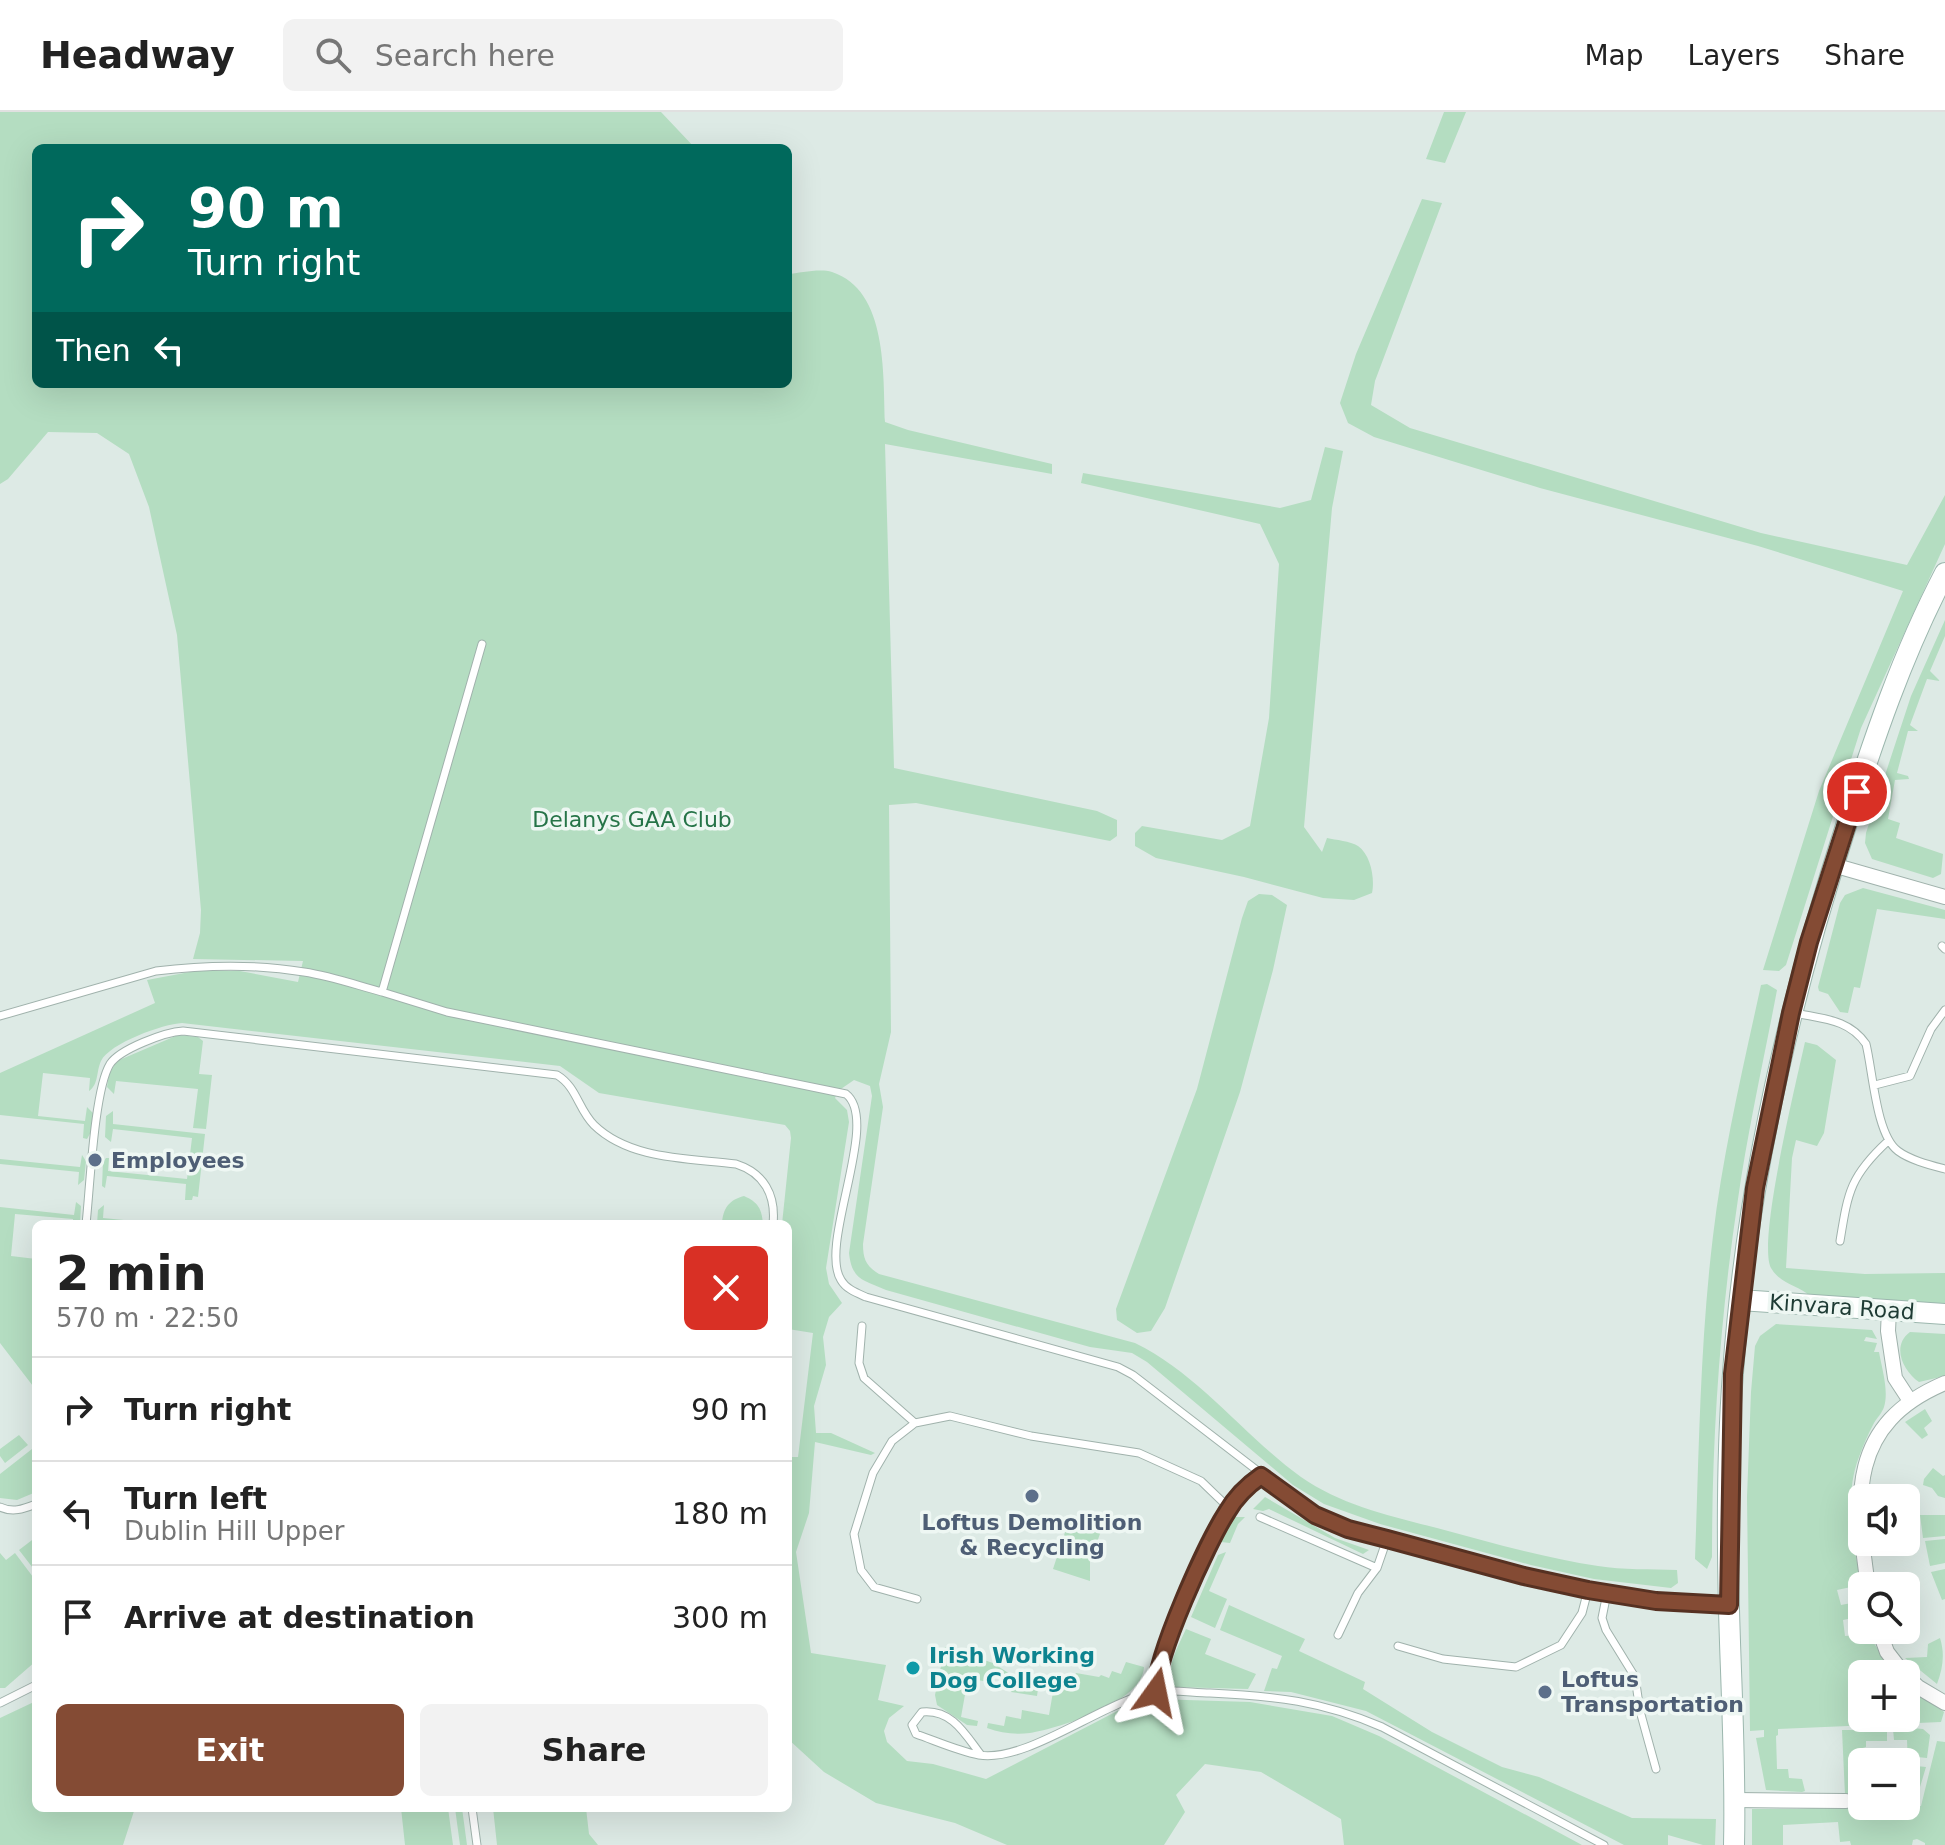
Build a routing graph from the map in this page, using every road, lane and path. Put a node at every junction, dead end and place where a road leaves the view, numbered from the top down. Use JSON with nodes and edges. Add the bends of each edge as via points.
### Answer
{"nodes":[{"id":1,"x":1945,"y":573,"type":"edge"},
{"id":2,"x":482,"y":644,"type":"dead end"},
{"id":3,"x":1833,"y":865,"type":"junction"},
{"id":4,"x":1945,"y":897,"type":"edge"},
{"id":5,"x":382,"y":992,"type":"junction"},
{"id":6,"x":1945,"y":1010,"type":"edge"},
{"id":7,"x":1791,"y":1013,"type":"junction"},
{"id":8,"x":0,"y":1016,"type":"edge"},
{"id":9,"x":1875,"y":1085,"type":"junction"},
{"id":10,"x":1888,"y":1141,"type":"junction"},
{"id":11,"x":1945,"y":1169,"type":"edge"},
{"id":12,"x":86,"y":1220,"type":"edge"},
{"id":13,"x":773,"y":1220,"type":"edge"},
{"id":14,"x":1840,"y":1241,"type":"dead end"},
{"id":15,"x":1740,"y":1300,"type":"junction"},
{"id":16,"x":1889,"y":1310,"type":"junction"},
{"id":17,"x":1945,"y":1314,"type":"edge"},
{"id":18,"x":862,"y":1326,"type":"dead end"},
{"id":19,"x":1945,"y":1383,"type":"edge"},
{"id":20,"x":1910,"y":1401,"type":"junction"},
{"id":21,"x":915,"y":1423,"type":"junction"},
{"id":22,"x":1261,"y":1476,"type":"junction"},
{"id":23,"x":32,"y":1506,"type":"edge"},
{"id":24,"x":0,"y":1507,"type":"edge"},
{"id":25,"x":1229,"y":1508,"type":"junction"},
{"id":26,"x":1260,"y":1517,"type":"dead end"},
{"id":27,"x":1387,"y":1539,"type":"junction"},
{"id":28,"x":1377,"y":1568,"type":"junction"},
{"id":29,"x":1866,"y":1572,"type":"edge"},
{"id":30,"x":1588,"y":1590,"type":"junction"},
{"id":31,"x":1607,"y":1593,"type":"junction"},
{"id":32,"x":917,"y":1599,"type":"dead end"},
{"id":33,"x":1729,"y":1605,"type":"junction"},
{"id":34,"x":1338,"y":1635,"type":"dead end"},
{"id":35,"x":1398,"y":1646,"type":"dead end"},
{"id":36,"x":1920,"y":1686,"type":"edge"},
{"id":37,"x":32,"y":1687,"type":"edge"},
{"id":38,"x":1156,"y":1692,"type":"junction"},
{"id":39,"x":0,"y":1703,"type":"edge"},
{"id":40,"x":1945,"y":1703,"type":"edge"},
{"id":41,"x":981,"y":1755,"type":"junction"},
{"id":42,"x":1656,"y":1769,"type":"dead end"},
{"id":43,"x":1735,"y":1800,"type":"junction"},
{"id":44,"x":1846,"y":1801,"type":"dead end"},
{"id":45,"x":473,"y":1812,"type":"edge"},
{"id":46,"x":477,"y":1845,"type":"edge"},
{"id":47,"x":1604,"y":1845,"type":"edge"},
{"id":48,"x":1734,"y":1845,"type":"edge"}],
"edges":[{"from":1,"to":3,"type":"street","via":[[1897,676]]},
{"from":2,"to":5,"type":"lane"},
{"from":3,"to":4,"type":"street"},
{"from":3,"to":7,"type":"street"},
{"from":5,"to":8,"type":"lane","via":[[301,971],[178,968]]},
{"from":5,"to":22,"type":"lane","via":[[447,1012],[846,1094],[858,1111],[839,1236],[840,1279],[866,1297],[1118,1367]]},
{"from":6,"to":9,"type":"lane","via":[[1910,1076]]},
{"from":7,"to":9,"type":"lane","via":[[1837,1021],[1859,1033]]},
{"from":7,"to":15,"type":"street","via":[[1755,1188]]},
{"from":9,"to":10,"type":"lane"},
{"from":10,"to":11,"type":"lane","via":[[1899,1153]]},
{"from":10,"to":14,"type":"lane","via":[[1853,1180]]},
{"from":12,"to":13,"type":"lane","via":[[100,1101],[110,1064],[164,1034],[183,1031],[557,1075],[570,1083],[590,1121],[616,1142],[636,1151],[752,1169],[770,1193]]},
{"from":15,"to":16,"type":"street","name":"Kinvara Road"},
{"from":15,"to":33,"type":"street","via":[[1732,1393]]},
{"from":16,"to":17,"type":"street","name":"Kinvara Road"},
{"from":16,"to":20,"type":"street","via":[[1895,1378]]},
{"from":18,"to":21,"type":"lane","via":[[859,1363],[864,1378]]},
{"from":19,"to":20,"type":"street"},
{"from":20,"to":29,"type":"street","via":[[1882,1429],[1866,1464],[1860,1510]]},
{"from":21,"to":25,"type":"lane","via":[[950,1416],[1031,1436],[1139,1453],[1201,1481]]},
{"from":21,"to":32,"type":"lane","via":[[892,1441],[873,1473],[854,1534],[861,1570],[874,1587]]},
{"from":22,"to":25,"type":"lane"},
{"from":22,"to":27,"type":"lane","via":[[1315,1515]]},
{"from":23,"to":24,"type":"lane"},
{"from":25,"to":38,"type":"lane","via":[[1168,1645]]},
{"from":26,"to":28,"type":"lane"},
{"from":27,"to":28,"type":"lane"},
{"from":27,"to":30,"type":"lane"},
{"from":28,"to":34,"type":"lane"},
{"from":30,"to":31,"type":"lane"},
{"from":30,"to":35,"type":"lane","via":[[1582,1613],[1561,1645],[1516,1667],[1443,1659]]},
{"from":31,"to":33,"type":"lane"},
{"from":31,"to":42,"type":"lane","via":[[1602,1618],[1635,1677]]},
{"from":33,"to":43,"type":"street"},
{"from":36,"to":40,"type":"street"},
{"from":37,"to":39,"type":"lane"},
{"from":38,"to":41,"type":"lane","via":[[1009,1752]]},
{"from":38,"to":47,"type":"lane","via":[[1255,1695],[1345,1710]]},
{"from":41,"to":41,"type":"lane","via":[[950,1717],[922,1712],[912,1725],[916,1734]]},
{"from":43,"to":44,"type":"street"},
{"from":43,"to":48,"type":"street"},
{"from":45,"to":46,"type":"lane"}]}
